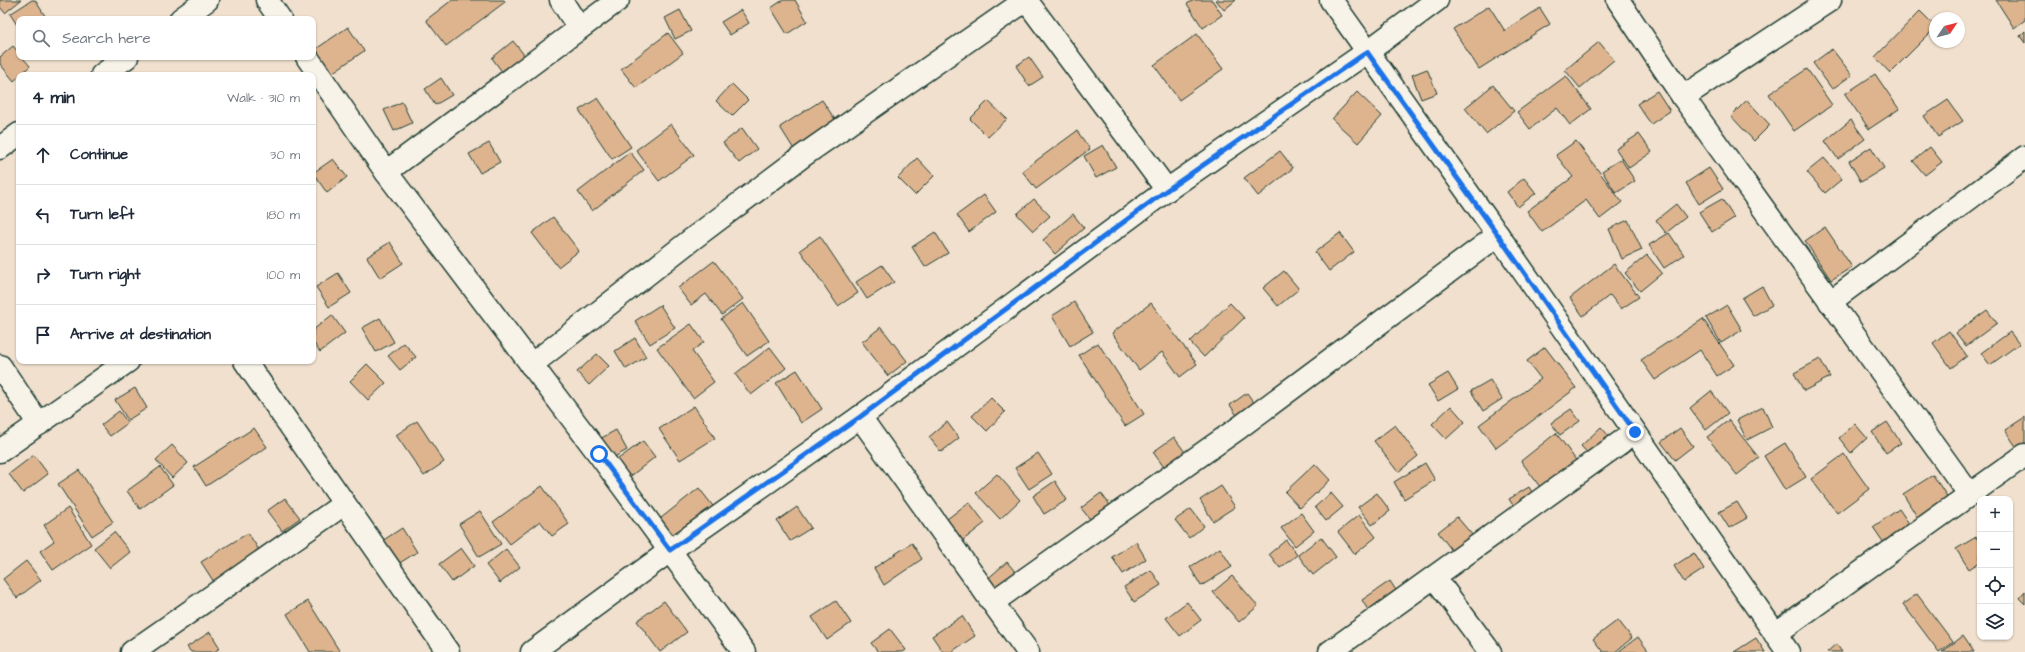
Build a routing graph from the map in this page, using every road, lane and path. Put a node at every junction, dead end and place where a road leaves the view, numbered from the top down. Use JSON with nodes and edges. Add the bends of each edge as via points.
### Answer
{"nodes":[{"id":1,"x":208,"y":0,"type":"edge"},
{"id":2,"x":267,"y":0,"type":"edge"},
{"id":3,"x":561,"y":0,"type":"edge"},
{"id":4,"x":618,"y":0,"type":"edge"},
{"id":5,"x":1026,"y":0,"type":"edge"},
{"id":6,"x":1331,"y":0,"type":"edge"},
{"id":7,"x":1437,"y":0,"type":"edge"},
{"id":8,"x":1618,"y":0,"type":"edge"},
{"id":9,"x":1830,"y":0,"type":"edge"},
{"id":10,"x":185,"y":16,"type":"edge"},
{"id":11,"x":278,"y":16,"type":"edge"},
{"id":12,"x":580,"y":28,"type":"junction"},
{"id":13,"x":1367,"y":52,"type":"junction"},
{"id":14,"x":123,"y":60,"type":"edge"},
{"id":15,"x":309,"y":60,"type":"edge"},
{"id":16,"x":106,"y":72,"type":"edge"},
{"id":17,"x":1683,"y":97,"type":"junction"},
{"id":18,"x":16,"y":136,"type":"edge"},
{"id":19,"x":0,"y":148,"type":"edge"},
{"id":20,"x":2025,"y":157,"type":"edge"},
{"id":21,"x":386,"y":172,"type":"junction"},
{"id":22,"x":1167,"y":190,"type":"junction"},
{"id":23,"x":1498,"y":235,"type":"junction"},
{"id":24,"x":1830,"y":302,"type":"junction"},
{"id":25,"x":124,"y":364,"type":"edge"},
{"id":26,"x":246,"y":364,"type":"edge"},
{"id":27,"x":532,"y":365,"type":"junction"},
{"id":28,"x":0,"y":366,"type":"edge"},
{"id":29,"x":860,"y":417,"type":"junction"},
{"id":30,"x":40,"y":424,"type":"junction"},
{"id":31,"x":1635,"y":432,"type":"junction"},
{"id":32,"x":0,"y":451,"type":"edge"},
{"id":33,"x":2025,"y":455,"type":"edge"},
{"id":34,"x":1970,"y":495,"type":"junction"},
{"id":35,"x":344,"y":504,"type":"junction"},
{"id":36,"x":670,"y":550,"type":"junction"},
{"id":37,"x":1435,"y":578,"type":"junction"},
{"id":38,"x":993,"y":602,"type":"junction"},
{"id":39,"x":1776,"y":634,"type":"junction"},
{"id":40,"x":132,"y":652,"type":"edge"},
{"id":41,"x":448,"y":652,"type":"edge"},
{"id":42,"x":532,"y":652,"type":"edge"},
{"id":43,"x":744,"y":652,"type":"edge"},
{"id":44,"x":1028,"y":652,"type":"edge"},
{"id":45,"x":1330,"y":652,"type":"edge"},
{"id":46,"x":1490,"y":652,"type":"edge"},
{"id":47,"x":1788,"y":652,"type":"edge"}],
"edges":[{"from":1,"to":10,"type":"street"},
{"from":2,"to":11,"type":"street"},
{"from":3,"to":12,"type":"street"},
{"from":4,"to":12,"type":"street"},
{"from":5,"to":22,"type":"street"},
{"from":5,"to":27,"type":"street","via":[[798,160]]},
{"from":6,"to":13,"type":"street"},
{"from":7,"to":13,"type":"street"},
{"from":8,"to":17,"type":"street"},
{"from":9,"to":17,"type":"street"},
{"from":12,"to":21,"type":"street"},
{"from":13,"to":22,"type":"street"},
{"from":13,"to":23,"type":"street"},
{"from":14,"to":16,"type":"street"},
{"from":15,"to":21,"type":"street"},
{"from":17,"to":24,"type":"street"},
{"from":18,"to":19,"type":"street"},
{"from":20,"to":24,"type":"street"},
{"from":21,"to":27,"type":"street"},
{"from":22,"to":29,"type":"street"},
{"from":23,"to":31,"type":"street"},
{"from":23,"to":38,"type":"street","via":[[1240,427]]},
{"from":24,"to":34,"type":"street"},
{"from":25,"to":30,"type":"street"},
{"from":26,"to":35,"type":"street"},
{"from":27,"to":36,"type":"street"},
{"from":28,"to":30,"type":"street"},
{"from":29,"to":36,"type":"street"},
{"from":29,"to":38,"type":"street"},
{"from":30,"to":32,"type":"street"},
{"from":31,"to":37,"type":"street"},
{"from":31,"to":39,"type":"street"},
{"from":33,"to":34,"type":"street"},
{"from":34,"to":39,"type":"street"},
{"from":35,"to":40,"type":"street"},
{"from":35,"to":41,"type":"street"},
{"from":36,"to":42,"type":"street"},
{"from":36,"to":43,"type":"street"},
{"from":37,"to":45,"type":"street"},
{"from":37,"to":46,"type":"street"},
{"from":38,"to":44,"type":"street"},
{"from":39,"to":47,"type":"street"}]}
